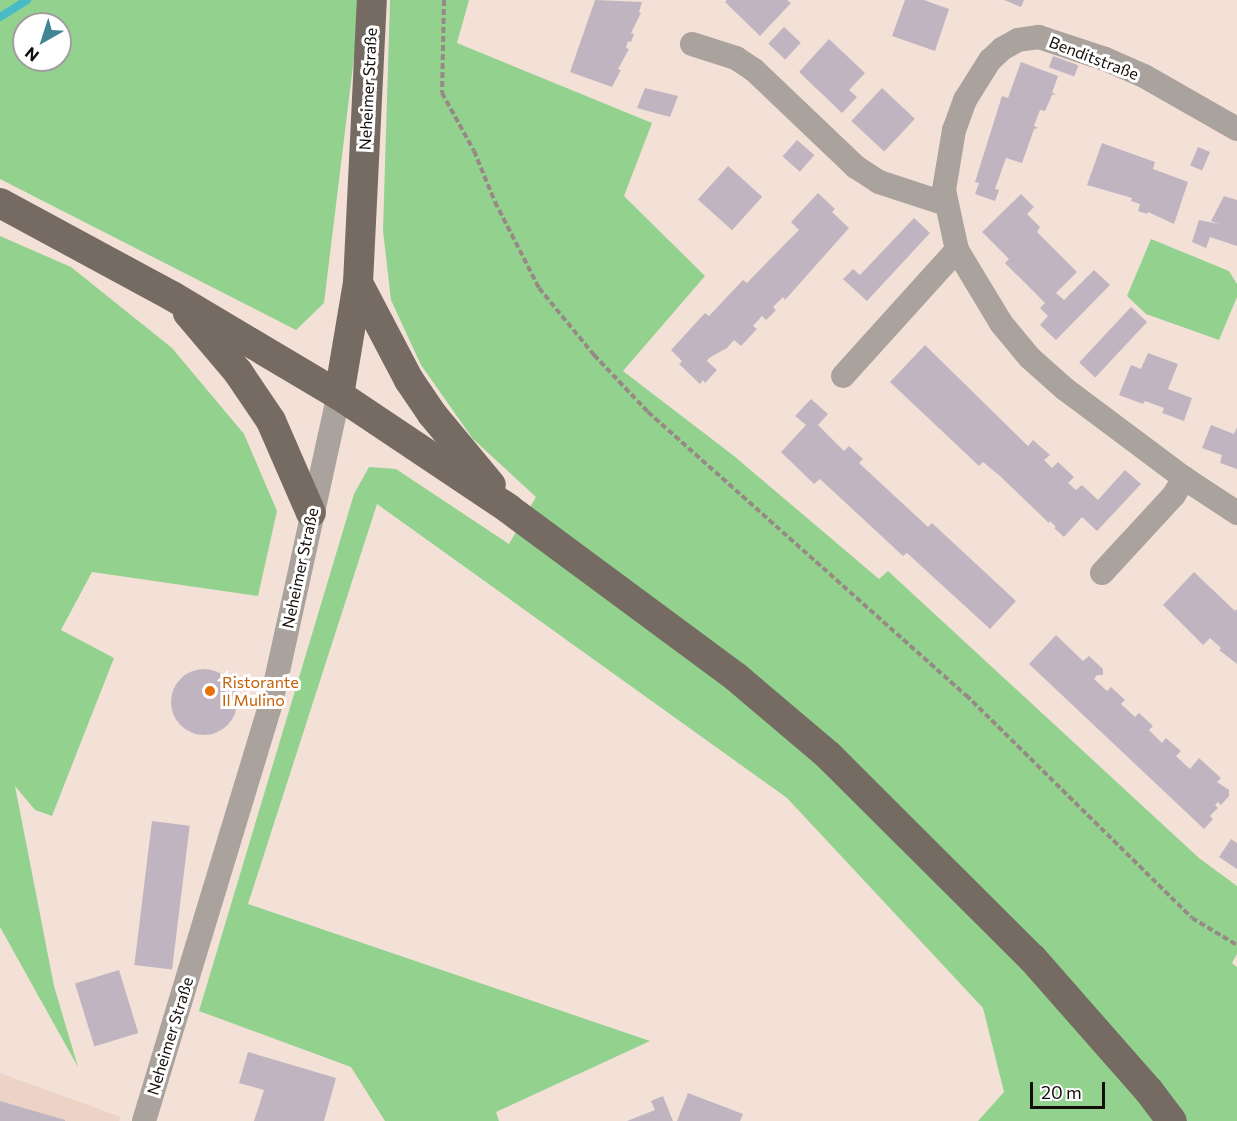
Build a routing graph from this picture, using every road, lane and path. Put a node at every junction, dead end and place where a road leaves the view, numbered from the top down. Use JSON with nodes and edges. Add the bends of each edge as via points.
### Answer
{"nodes":[{"id":1,"x":372,"y":0,"type":"edge"},
{"id":2,"x":444,"y":0,"type":"edge"},
{"id":3,"x":692,"y":44,"type":"dead end"},
{"id":4,"x":1237,"y":129,"type":"edge"},
{"id":5,"x":0,"y":202,"type":"edge"},
{"id":6,"x":946,"y":204,"type":"junction"},
{"id":7,"x":957,"y":250,"type":"junction"},
{"id":8,"x":358,"y":283,"type":"junction"},
{"id":9,"x":172,"y":296,"type":"junction"},
{"id":10,"x":843,"y":376,"type":"dead end"},
{"id":11,"x":339,"y":395,"type":"junction"},
{"id":12,"x":1184,"y":478,"type":"junction"},
{"id":13,"x":509,"y":509,"type":"junction"},
{"id":14,"x":312,"y":513,"type":"junction"},
{"id":15,"x":1237,"y":513,"type":"edge"},
{"id":16,"x":1102,"y":573,"type":"dead end"},
{"id":17,"x":1237,"y":945,"type":"edge"},
{"id":18,"x":144,"y":1121,"type":"edge"},
{"id":19,"x":1172,"y":1121,"type":"edge"}],
"edges":[{"from":1,"to":8,"type":"main road","name":"Neheimer Straße"},
{"from":2,"to":17,"type":"path","via":[[442,93],[539,288],[594,355],[648,412],[966,695],[1192,918]]},
{"from":3,"to":6,"type":"street","via":[[736,58],[754,70],[856,167],[879,182]]},
{"from":4,"to":6,"type":"street","name":"Benditstraße","via":[[1144,76],[1105,59],[1039,37],[1018,40],[990,60],[965,100],[947,166]]},
{"from":5,"to":9,"type":"main road"},
{"from":6,"to":7,"type":"street","name":"Benditstraße"},
{"from":7,"to":10,"type":"street"},
{"from":7,"to":12,"type":"street","name":"Benditstraße","via":[[1001,324],[1030,358]]},
{"from":8,"to":11,"type":"main road","name":"Neheimer Straße"},
{"from":8,"to":13,"type":"main road","via":[[409,380]]},
{"from":9,"to":11,"type":"main road"},
{"from":9,"to":14,"type":"main road","via":[[238,372],[271,421]]},
{"from":11,"to":13,"type":"main road"},
{"from":11,"to":14,"type":"street","name":"Neheimer Straße"},
{"from":12,"to":15,"type":"street","name":"Benditstraße"},
{"from":12,"to":16,"type":"street","via":[[1174,495]]},
{"from":13,"to":19,"type":"main road","via":[[736,677],[828,756],[1032,958]]},
{"from":14,"to":18,"type":"street","name":"Neheimer Straße","via":[[271,703]]}]}
